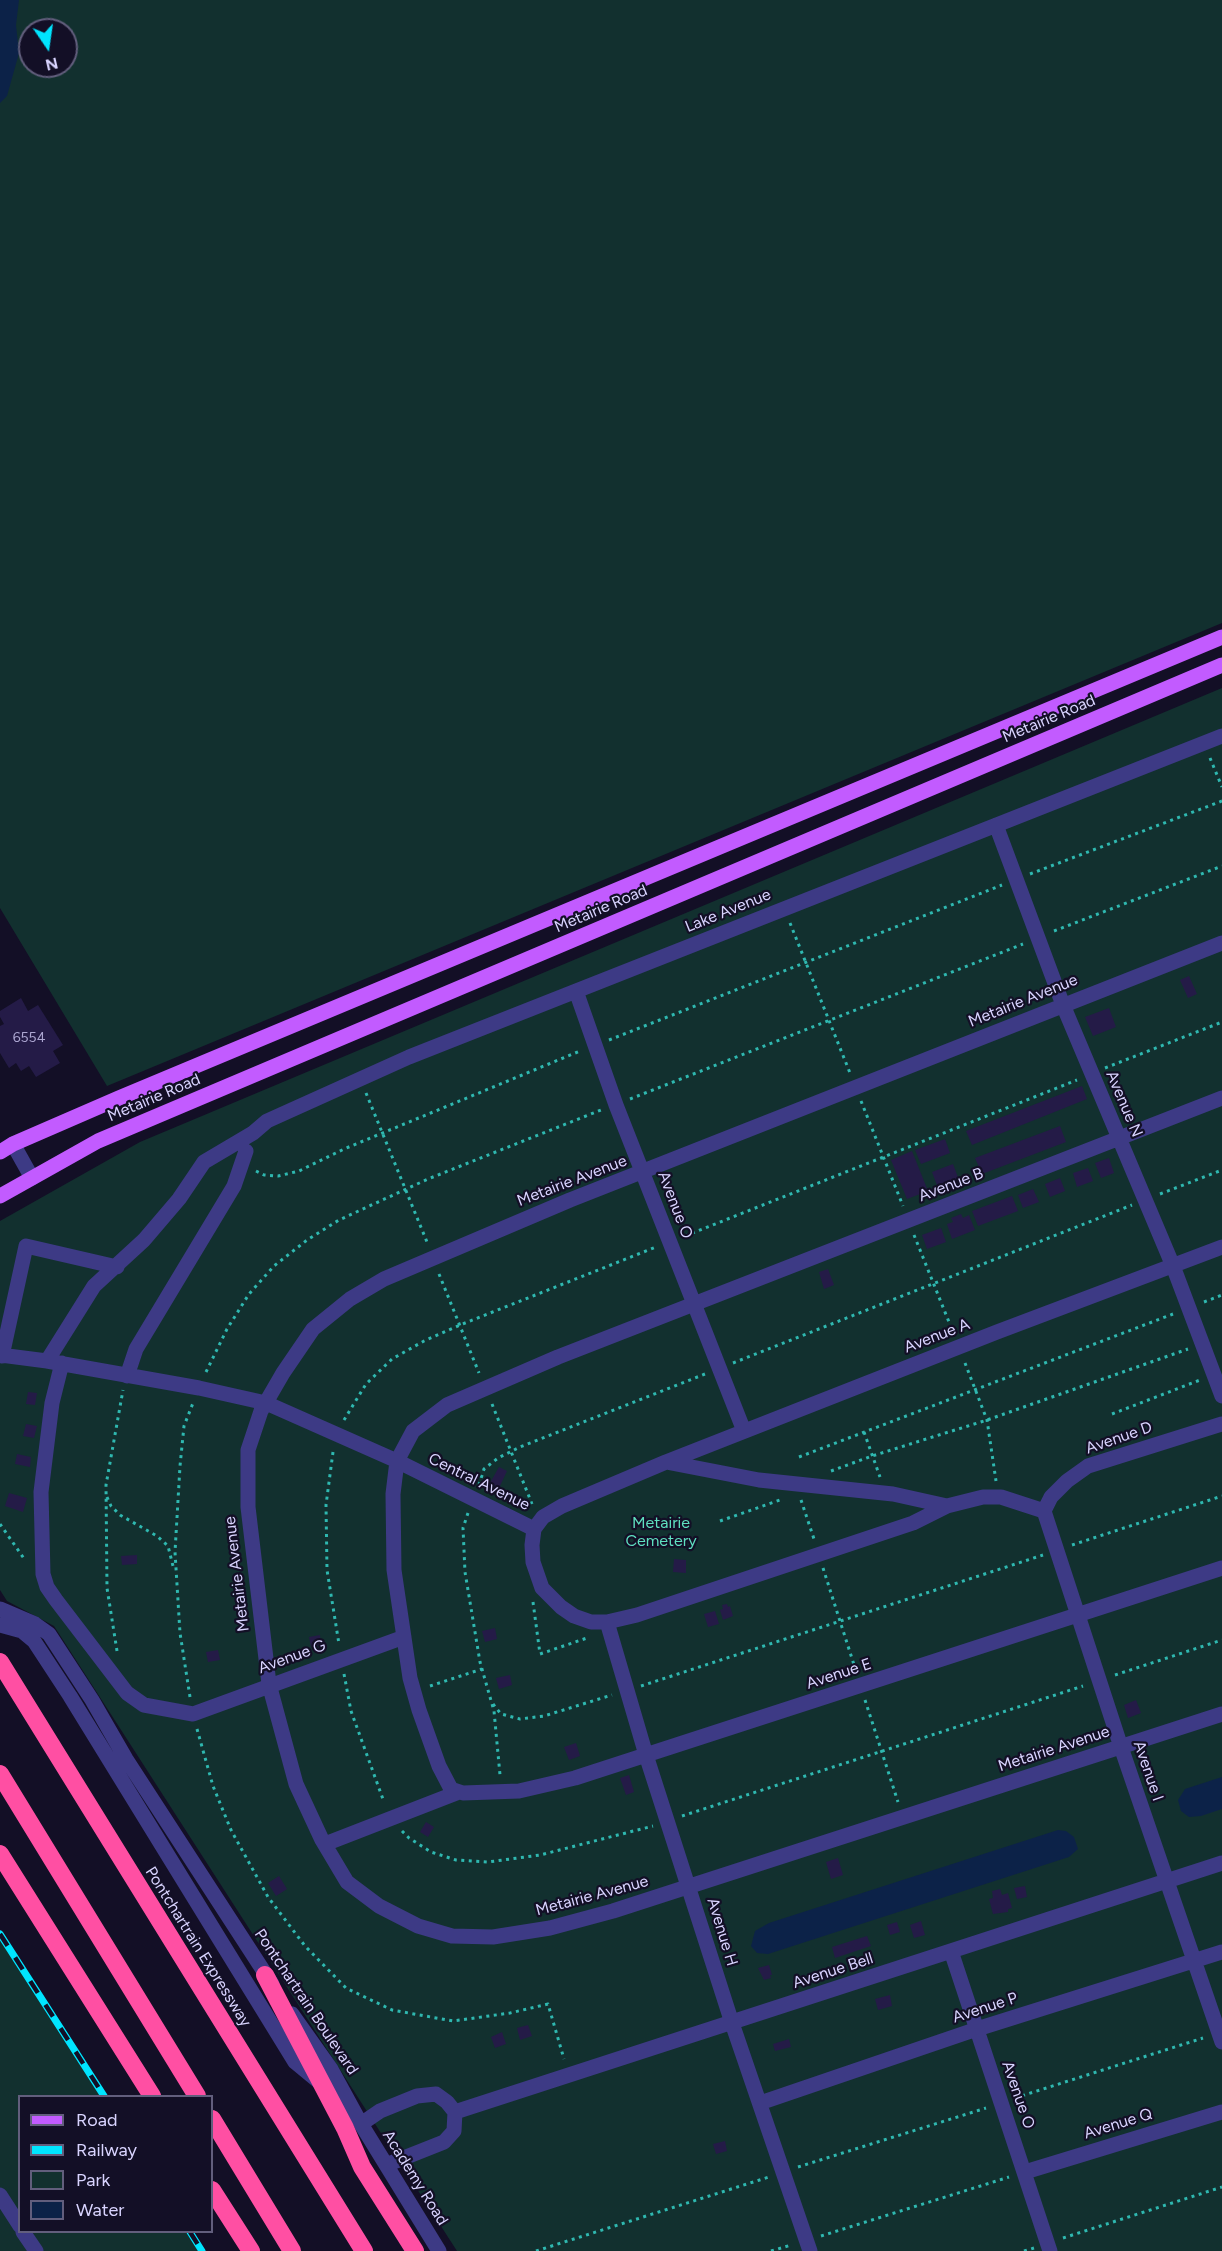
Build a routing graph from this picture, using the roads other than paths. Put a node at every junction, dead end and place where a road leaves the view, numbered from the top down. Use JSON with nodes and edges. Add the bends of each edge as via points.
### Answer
{"nodes":[{"id":1,"x":1222,"y":637,"type":"edge"},
{"id":2,"x":1222,"y":666,"type":"edge"},
{"id":3,"x":1222,"y":736,"type":"edge"},
{"id":4,"x":996,"y":825,"type":"junction"},
{"id":5,"x":1222,"y":942,"type":"edge"},
{"id":6,"x":576,"y":991,"type":"junction"},
{"id":7,"x":1063,"y":1005,"type":"junction"},
{"id":8,"x":1222,"y":1098,"type":"edge"},
{"id":9,"x":1119,"y":1139,"type":"junction"},
{"id":10,"x":7,"y":1148,"type":"edge"},
{"id":11,"x":243,"y":1157,"type":"road end"},
{"id":12,"x":643,"y":1172,"type":"junction"},
{"id":13,"x":32,"y":1178,"type":"junction"},
{"id":14,"x":0,"y":1196,"type":"edge"},
{"id":15,"x":1222,"y":1246,"type":"edge"},
{"id":16,"x":1173,"y":1266,"type":"junction"},
{"id":17,"x":117,"y":1267,"type":"junction"},
{"id":18,"x":693,"y":1304,"type":"junction"},
{"id":19,"x":1,"y":1356,"type":"edge"},
{"id":20,"x":55,"y":1362,"type":"junction"},
{"id":21,"x":127,"y":1376,"type":"junction"},
{"id":22,"x":1222,"y":1396,"type":"edge"},
{"id":23,"x":266,"y":1403,"type":"junction"},
{"id":24,"x":1222,"y":1424,"type":"edge"},
{"id":25,"x":744,"y":1431,"type":"junction"},
{"id":26,"x":397,"y":1461,"type":"junction"},
{"id":27,"x":666,"y":1462,"type":"junction"},
{"id":28,"x":947,"y":1506,"type":"junction"},
{"id":29,"x":1044,"y":1511,"type":"junction"},
{"id":30,"x":537,"y":1526,"type":"junction"},
{"id":31,"x":1222,"y":1568,"type":"edge"},
{"id":32,"x":0,"y":1609,"type":"edge"},
{"id":33,"x":1079,"y":1616,"type":"junction"},
{"id":34,"x":607,"y":1622,"type":"junction"},
{"id":35,"x":0,"y":1625,"type":"edge"},
{"id":36,"x":404,"y":1637,"type":"junction"},
{"id":37,"x":0,"y":1662,"type":"edge"},
{"id":38,"x":269,"y":1684,"type":"junction"},
{"id":39,"x":193,"y":1714,"type":"joint"},
{"id":40,"x":1222,"y":1714,"type":"edge"},
{"id":41,"x":1121,"y":1747,"type":"junction"},
{"id":42,"x":646,"y":1755,"type":"junction"},
{"id":43,"x":0,"y":1774,"type":"edge"},
{"id":44,"x":461,"y":1792,"type":"junction"},
{"id":45,"x":325,"y":1844,"type":"junction"},
{"id":46,"x":0,"y":1854,"type":"edge"},
{"id":47,"x":1222,"y":1863,"type":"edge"},
{"id":48,"x":1167,"y":1881,"type":"junction"},
{"id":49,"x":689,"y":1887,"type":"junction"},
{"id":50,"x":951,"y":1951,"type":"junction"},
{"id":51,"x":1222,"y":1952,"type":"edge"},
{"id":52,"x":1195,"y":1960,"type":"junction"},
{"id":53,"x":265,"y":1975,"type":"junction"},
{"id":54,"x":732,"y":2023,"type":"junction"},
{"id":55,"x":977,"y":2029,"type":"junction"},
{"id":56,"x":1221,"y":2037,"type":"edge"},
{"id":57,"x":319,"y":2081,"type":"junction"},
{"id":58,"x":151,"y":2095,"type":"edge"},
{"id":59,"x":196,"y":2095,"type":"edge"},
{"id":60,"x":760,"y":2103,"type":"junction"},
{"id":61,"x":455,"y":2112,"type":"junction"},
{"id":62,"x":1222,"y":2112,"type":"edge"},
{"id":63,"x":213,"y":2121,"type":"edge"},
{"id":64,"x":361,"y":2124,"type":"junction"},
{"id":65,"x":386,"y":2165,"type":"junction"},
{"id":66,"x":1025,"y":2172,"type":"junction"},
{"id":67,"x":213,"y":2192,"type":"edge"},
{"id":68,"x":0,"y":2195,"type":"edge"},
{"id":69,"x":18,"y":2223,"type":"edge"},
{"id":70,"x":24,"y":2233,"type":"edge"},
{"id":71,"x":808,"y":2246,"type":"edge"},
{"id":72,"x":1049,"y":2247,"type":"edge"},
{"id":73,"x":36,"y":2251,"type":"edge"},
{"id":74,"x":251,"y":2251,"type":"edge"},
{"id":75,"x":292,"y":2251,"type":"edge"},
{"id":76,"x":364,"y":2251,"type":"edge"},
{"id":77,"x":415,"y":2251,"type":"edge"},
{"id":78,"x":439,"y":2251,"type":"edge"}],
"edges":[{"from":1,"to":10,"type":"main road","name":"Metairie Road"},
{"from":2,"to":13,"type":"main road","name":"Metairie Road","via":[[98,1141]]},
{"from":3,"to":4,"type":"street","name":"Lake Avenue"},
{"from":4,"to":6,"type":"street","name":"Lake Avenue"},
{"from":4,"to":7,"type":"street","name":"Avenue N"},
{"from":5,"to":7,"type":"street","name":"Metairie Avenue"},
{"from":6,"to":12,"type":"street","name":"Avenue O"},
{"from":6,"to":17,"type":"street","name":"Lake Avenue","via":[[361,1078],[267,1121],[204,1162],[179,1199]]},
{"from":7,"to":9,"type":"street","name":"Avenue N"},
{"from":7,"to":12,"type":"street","name":"Metairie Avenue"},
{"from":8,"to":9,"type":"street","name":"Avenue B"},
{"from":9,"to":16,"type":"street","name":"Avenue N"},
{"from":9,"to":18,"type":"street","name":"Avenue B"},
{"from":10,"to":13,"type":"street"},
{"from":11,"to":21,"type":"street","via":[[234,1186],[136,1349]]},
{"from":12,"to":18,"type":"street","name":"Avenue O"},
{"from":12,"to":23,"type":"street","name":"Metairie Avenue","via":[[433,1257],[350,1299],[313,1329]]},
{"from":13,"to":14,"type":"main road","name":"Metairie Road"},
{"from":15,"to":16,"type":"street","name":"Avenue A"},
{"from":16,"to":22,"type":"street","name":"Avenue N"},
{"from":16,"to":25,"type":"street","name":"Avenue A"},
{"from":17,"to":19,"type":"street","via":[[26,1246]]},
{"from":17,"to":20,"type":"street","name":"Lake Avenue","via":[[94,1286]]},
{"from":18,"to":25,"type":"street","name":"Avenue O"},
{"from":18,"to":26,"type":"street","via":[[447,1405],[413,1431]]},
{"from":19,"to":20,"type":"street","name":"Central Avenue"},
{"from":20,"to":21,"type":"street","name":"Central Avenue"},
{"from":20,"to":39,"type":"street","name":"Lake Avenue","via":[[41,1492],[43,1574],[47,1587],[127,1693],[144,1705]]},
{"from":21,"to":23,"type":"street","name":"Central Avenue"},
{"from":23,"to":26,"type":"street","name":"Central Avenue"},
{"from":23,"to":38,"type":"street","name":"Metairie Avenue","via":[[248,1450],[248,1508]]},
{"from":24,"to":29,"type":"street","name":"Avenue D","via":[[1088,1466],[1051,1497]]},
{"from":25,"to":27,"type":"street","name":"Avenue A"},
{"from":26,"to":30,"type":"street","name":"Central Avenue"},
{"from":26,"to":36,"type":"street","via":[[393,1494],[394,1570]]},
{"from":27,"to":28,"type":"street","via":[[797,1489],[886,1493]]},
{"from":27,"to":30,"type":"street","name":"Central Avenue","via":[[562,1506],[543,1517]]},
{"from":28,"to":29,"type":"street","via":[[1001,1497]]},
{"from":28,"to":34,"type":"street","via":[[914,1523],[637,1616]]},
{"from":29,"to":33,"type":"street","name":"Avenue I"},
{"from":30,"to":34,"type":"street","via":[[533,1562],[542,1587],[574,1616]]},
{"from":31,"to":33,"type":"street","name":"Avenue E"},
{"from":32,"to":53,"type":"street","name":"Pontchartrain Boulevard","via":[[49,1634]]},
{"from":33,"to":41,"type":"street","name":"Avenue I"},
{"from":33,"to":42,"type":"street","name":"Avenue E"},
{"from":34,"to":42,"type":"street","name":"Avenue H"},
{"from":35,"to":57,"type":"street","name":"Pontchartrain Boulevard","via":[[22,1631],[34,1641],[295,2062]]},
{"from":36,"to":38,"type":"street","name":"Avenue G"},
{"from":36,"to":44,"type":"street","via":[[414,1691],[439,1766],[452,1789]]},
{"from":37,"to":76,"type":"highway","name":"Pontchartrain Expressway"},
{"from":38,"to":39,"type":"street","name":"Avenue G"},
{"from":38,"to":45,"type":"street","name":"Metairie Avenue","via":[[296,1784]]},
{"from":40,"to":41,"type":"street","name":"Metairie Avenue"},
{"from":41,"to":48,"type":"street","name":"Avenue I"},
{"from":41,"to":49,"type":"street","name":"Metairie Avenue"},
{"from":42,"to":44,"type":"street","name":"Avenue E","via":[[519,1791]]},
{"from":42,"to":49,"type":"street","name":"Avenue H"},
{"from":43,"to":59,"type":"highway"},
{"from":44,"to":45,"type":"street","name":"Avenue E"},
{"from":45,"to":49,"type":"street","name":"Metairie Avenue","via":[[347,1882],[379,1906],[418,1926],[452,1936],[493,1937],[550,1928]]},
{"from":46,"to":58,"type":"highway"},
{"from":47,"to":48,"type":"street","name":"Avenue Bell"},
{"from":48,"to":50,"type":"street","name":"Avenue Bell"},
{"from":48,"to":52,"type":"street","name":"Avenue I"},
{"from":49,"to":54,"type":"street","name":"Avenue H"},
{"from":50,"to":54,"type":"street","name":"Avenue Bell"},
{"from":50,"to":55,"type":"street","name":"Avenue O"},
{"from":51,"to":52,"type":"street","name":"Avenue P"},
{"from":52,"to":55,"type":"street","name":"Avenue P"},
{"from":52,"to":56,"type":"street","name":"Avenue I"},
{"from":53,"to":57,"type":"highway"},
{"from":53,"to":64,"type":"street","name":"Pontchartrain Boulevard","via":[[331,2069]]},
{"from":54,"to":60,"type":"street","name":"Avenue H"},
{"from":54,"to":61,"type":"street","name":"Avenue Bell"},
{"from":55,"to":60,"type":"street","name":"Avenue P"},
{"from":55,"to":66,"type":"street","name":"Avenue O"},
{"from":57,"to":64,"type":"street","name":"Pontchartrain Boulevard"},
{"from":57,"to":77,"type":"highway","via":[[362,2167]]},
{"from":60,"to":71,"type":"street","name":"Avenue H"},
{"from":61,"to":64,"type":"street","via":[[436,2094],[417,2096],[380,2111]]},
{"from":61,"to":65,"type":"street","via":[[454,2131],[444,2142]]},
{"from":62,"to":66,"type":"street","name":"Avenue Q"},
{"from":63,"to":75,"type":"highway"},
{"from":64,"to":65,"type":"street","name":"Academy Road"},
{"from":65,"to":78,"type":"street","name":"Academy Road"},
{"from":66,"to":72,"type":"street","name":"Avenue O"},
{"from":67,"to":74,"type":"highway"},
{"from":68,"to":69,"type":"street"},
{"from":70,"to":73,"type":"street"}]}
